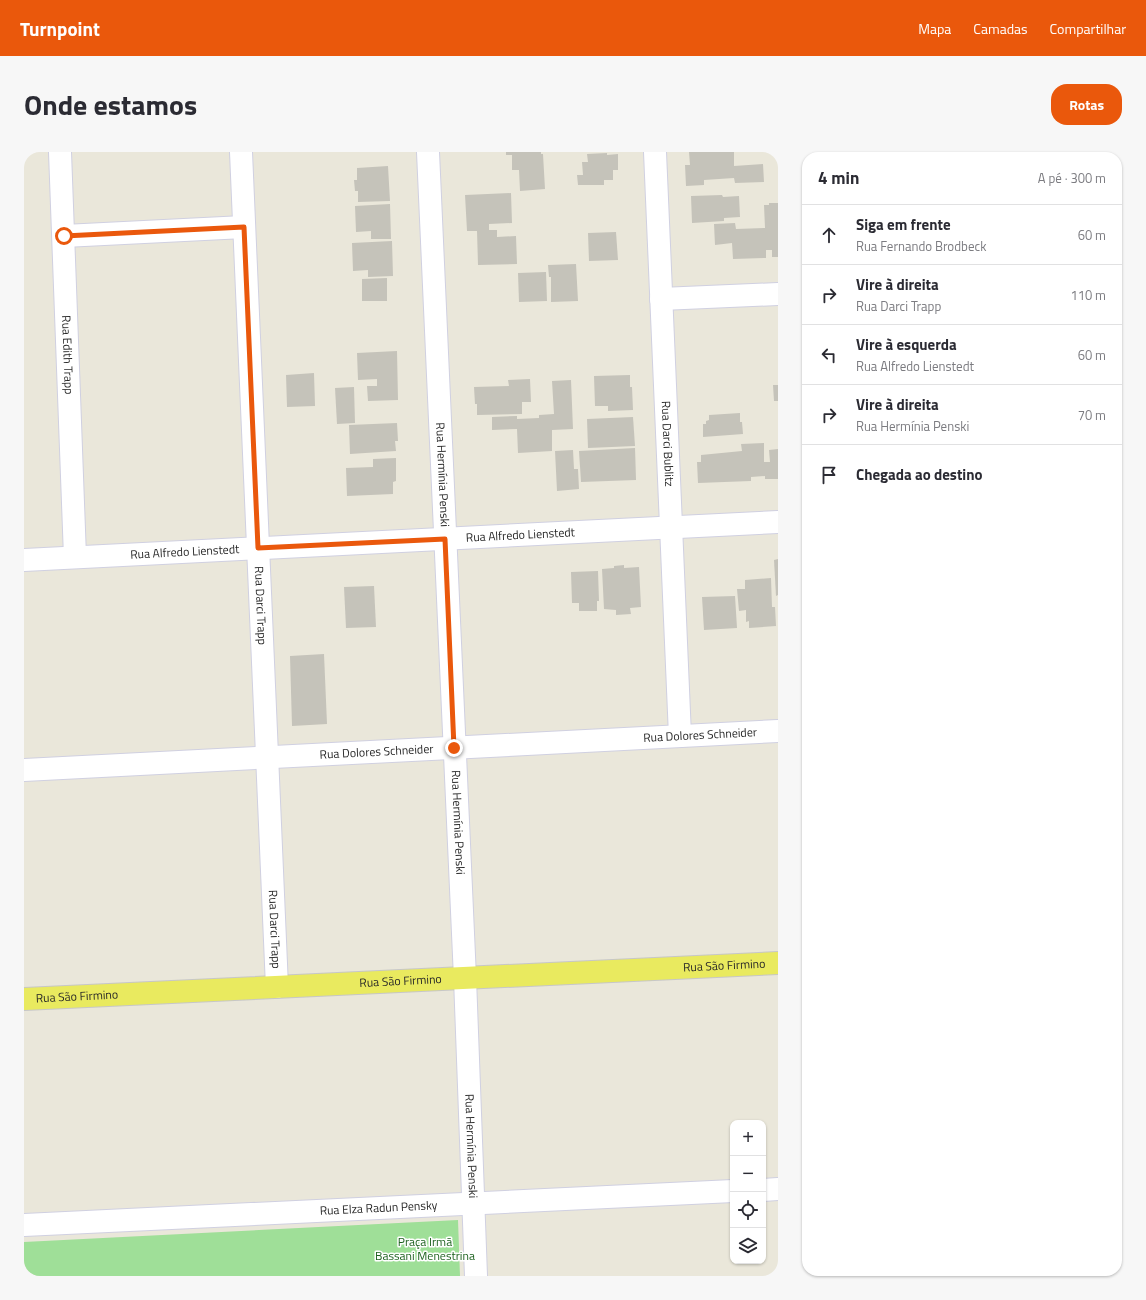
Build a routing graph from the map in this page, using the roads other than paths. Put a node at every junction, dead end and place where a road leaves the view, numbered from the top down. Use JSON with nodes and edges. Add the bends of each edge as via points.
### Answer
{"nodes":[{"id":1,"x":60,"y":152,"type":"edge"},
{"id":2,"x":241,"y":152,"type":"edge"},
{"id":3,"x":428,"y":152,"type":"edge"},
{"id":4,"x":655,"y":152,"type":"edge"},
{"id":5,"x":244,"y":227,"type":"junction"},
{"id":6,"x":64,"y":236,"type":"junction"},
{"id":7,"x":778,"y":294,"type":"edge"},
{"id":8,"x":661,"y":299,"type":"junction"},
{"id":9,"x":778,"y":522,"type":"edge"},
{"id":10,"x":671,"y":528,"type":"junction"},
{"id":11,"x":445,"y":539,"type":"junction"},
{"id":12,"x":258,"y":548,"type":"junction"},
{"id":13,"x":74,"y":557,"type":"junction"},
{"id":14,"x":24,"y":560,"type":"edge"},
{"id":15,"x":778,"y":731,"type":"edge"},
{"id":16,"x":680,"y":736,"type":"junction"},
{"id":17,"x":454,"y":748,"type":"junction"},
{"id":18,"x":267,"y":757,"type":"junction"},
{"id":19,"x":24,"y":770,"type":"edge"},
{"id":20,"x":778,"y":963,"type":"edge"},
{"id":21,"x":464,"y":978,"type":"junction"},
{"id":22,"x":277,"y":988,"type":"junction"},
{"id":23,"x":24,"y":999,"type":"edge"},
{"id":24,"x":778,"y":1189,"type":"edge"},
{"id":25,"x":766,"y":1190,"type":"edge"},
{"id":26,"x":730,"y":1191,"type":"edge"},
{"id":27,"x":473,"y":1204,"type":"junction"},
{"id":28,"x":24,"y":1225,"type":"edge"},
{"id":29,"x":476,"y":1276,"type":"edge"}],
"edges":[{"from":1,"to":6,"type":"street","name":"Rua Edith Trapp"},
{"from":2,"to":5,"type":"street","name":"Rua Darci Trapp"},
{"from":3,"to":11,"type":"street","name":"Rua Hermínia Penski"},
{"from":4,"to":8,"type":"street","name":"Rua Darci Bublitz"},
{"from":5,"to":6,"type":"street"},
{"from":5,"to":12,"type":"street","name":"Rua Darci Trapp"},
{"from":6,"to":13,"type":"street","name":"Rua Edith Trapp"},
{"from":7,"to":8,"type":"street"},
{"from":8,"to":10,"type":"street","name":"Rua Darci Bublitz"},
{"from":9,"to":10,"type":"street","name":"Rua Alfredo Lienstedt"},
{"from":10,"to":11,"type":"street","name":"Rua Alfredo Lienstedt"},
{"from":10,"to":16,"type":"street","name":"Rua Darci Bublitz"},
{"from":11,"to":12,"type":"street","name":"Rua Alfredo Lienstedt"},
{"from":11,"to":17,"type":"street","name":"Rua Hermínia Penski"},
{"from":12,"to":13,"type":"street","name":"Rua Alfredo Lienstedt"},
{"from":12,"to":18,"type":"street","name":"Rua Darci Trapp"},
{"from":13,"to":14,"type":"street","name":"Rua Alfredo Lienstedt"},
{"from":15,"to":16,"type":"street","name":"Rua Dolores Schneider"},
{"from":16,"to":17,"type":"street","name":"Rua Dolores Schneider"},
{"from":17,"to":18,"type":"street","name":"Rua Dolores Schneider"},
{"from":17,"to":21,"type":"street","name":"Rua Hermínia Penski"},
{"from":18,"to":19,"type":"street","name":"Rua Dolores Schneider"},
{"from":18,"to":22,"type":"street","name":"Rua Darci Trapp"},
{"from":20,"to":21,"type":"main road","name":"Rua São Firmino"},
{"from":21,"to":22,"type":"main road","name":"Rua São Firmino"},
{"from":21,"to":27,"type":"street","name":"Rua Hermínia Penski"},
{"from":22,"to":23,"type":"main road","name":"Rua São Firmino"},
{"from":24,"to":25,"type":"street"},
{"from":26,"to":27,"type":"street","name":"Rua Elza Radun Pensky"},
{"from":27,"to":28,"type":"street","name":"Rua Elza Radun Pensky"},
{"from":27,"to":29,"type":"street","name":"Rua Hermínia Penski"}]}
